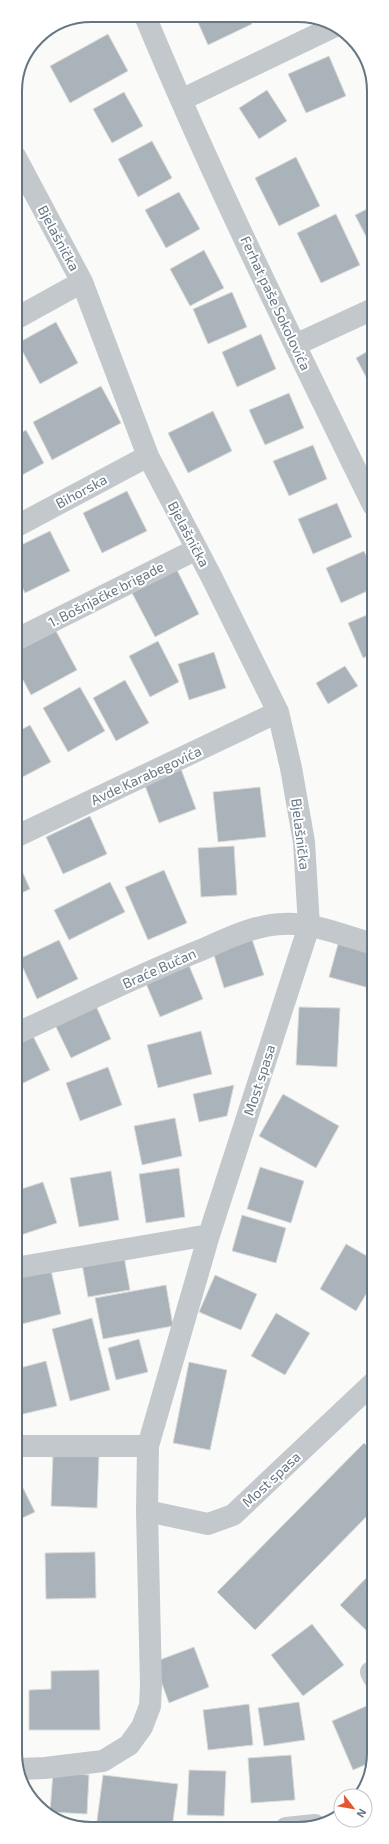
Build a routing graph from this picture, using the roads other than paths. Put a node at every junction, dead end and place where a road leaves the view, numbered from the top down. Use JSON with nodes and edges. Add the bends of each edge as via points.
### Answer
{"nodes":[{"id":1,"x":148,"y":22,"type":"edge"},
{"id":2,"x":329,"y":29,"type":"edge"},
{"id":3,"x":180,"y":100,"type":"junction"},
{"id":4,"x":22,"y":184,"type":"edge"},
{"id":5,"x":82,"y":282,"type":"junction"},
{"id":6,"x":367,"y":312,"type":"edge"},
{"id":7,"x":22,"y":315,"type":"edge"},
{"id":8,"x":295,"y":345,"type":"junction"},
{"id":9,"x":148,"y":456,"type":"junction"},
{"id":10,"x":367,"y":490,"type":"edge"},
{"id":11,"x":22,"y":523,"type":"edge"},
{"id":12,"x":197,"y":549,"type":"junction"},
{"id":13,"x":22,"y":636,"type":"edge"},
{"id":14,"x":278,"y":712,"type":"junction"},
{"id":15,"x":22,"y":834,"type":"edge"},
{"id":16,"x":310,"y":926,"type":"junction"},
{"id":17,"x":367,"y":942,"type":"edge"},
{"id":18,"x":22,"y":1031,"type":"edge"},
{"id":19,"x":209,"y":1235,"type":"junction"},
{"id":20,"x":22,"y":1267,"type":"edge"},
{"id":21,"x":367,"y":1389,"type":"edge"},
{"id":22,"x":22,"y":1446,"type":"edge"},
{"id":23,"x":148,"y":1446,"type":"junction"},
{"id":24,"x":147,"y":1511,"type":"junction"},
{"id":25,"x":25,"y":1769,"type":"edge"}],
"edges":[{"from":1,"to":3,"type":"street","name":"Ferhat paše Sokolovića"},
{"from":2,"to":3,"type":"street"},
{"from":3,"to":8,"type":"street","name":"Ferhat paše Sokolovića"},
{"from":4,"to":5,"type":"street","name":"Bjelašnička"},
{"from":5,"to":7,"type":"street"},
{"from":5,"to":9,"type":"street","name":"Bjelašnička"},
{"from":6,"to":8,"type":"street"},
{"from":8,"to":10,"type":"street","name":"Ferhat paše Sokolovića"},
{"from":9,"to":11,"type":"street","name":"Bihorska"},
{"from":9,"to":12,"type":"street","name":"Bjelašnička"},
{"from":12,"to":13,"type":"street","name":"1. Bošnjačke brigade"},
{"from":12,"to":14,"type":"street","name":"Bjelašnička"},
{"from":14,"to":15,"type":"street","name":"Avde Karabegovića"},
{"from":14,"to":16,"type":"street","name":"Bjelašnička","via":[[304,842]]},
{"from":16,"to":17,"type":"street","name":"Braće Bučan"},
{"from":16,"to":18,"type":"street","name":"Braće Bučan","via":[[269,925],[227,939],[175,960]]},
{"from":16,"to":19,"type":"street","name":"Most spasa"},
{"from":19,"to":20,"type":"street"},
{"from":19,"to":23,"type":"street","name":"Most spasa"},
{"from":21,"to":24,"type":"street","name":"Most spasa","via":[[233,1515],[208,1524]]},
{"from":22,"to":23,"type":"street"},
{"from":23,"to":24,"type":"street","name":"Most spasa"},
{"from":24,"to":25,"type":"street","name":"Most spasa","via":[[151,1685],[150,1706],[142,1728],[129,1745],[103,1761]]}]}
